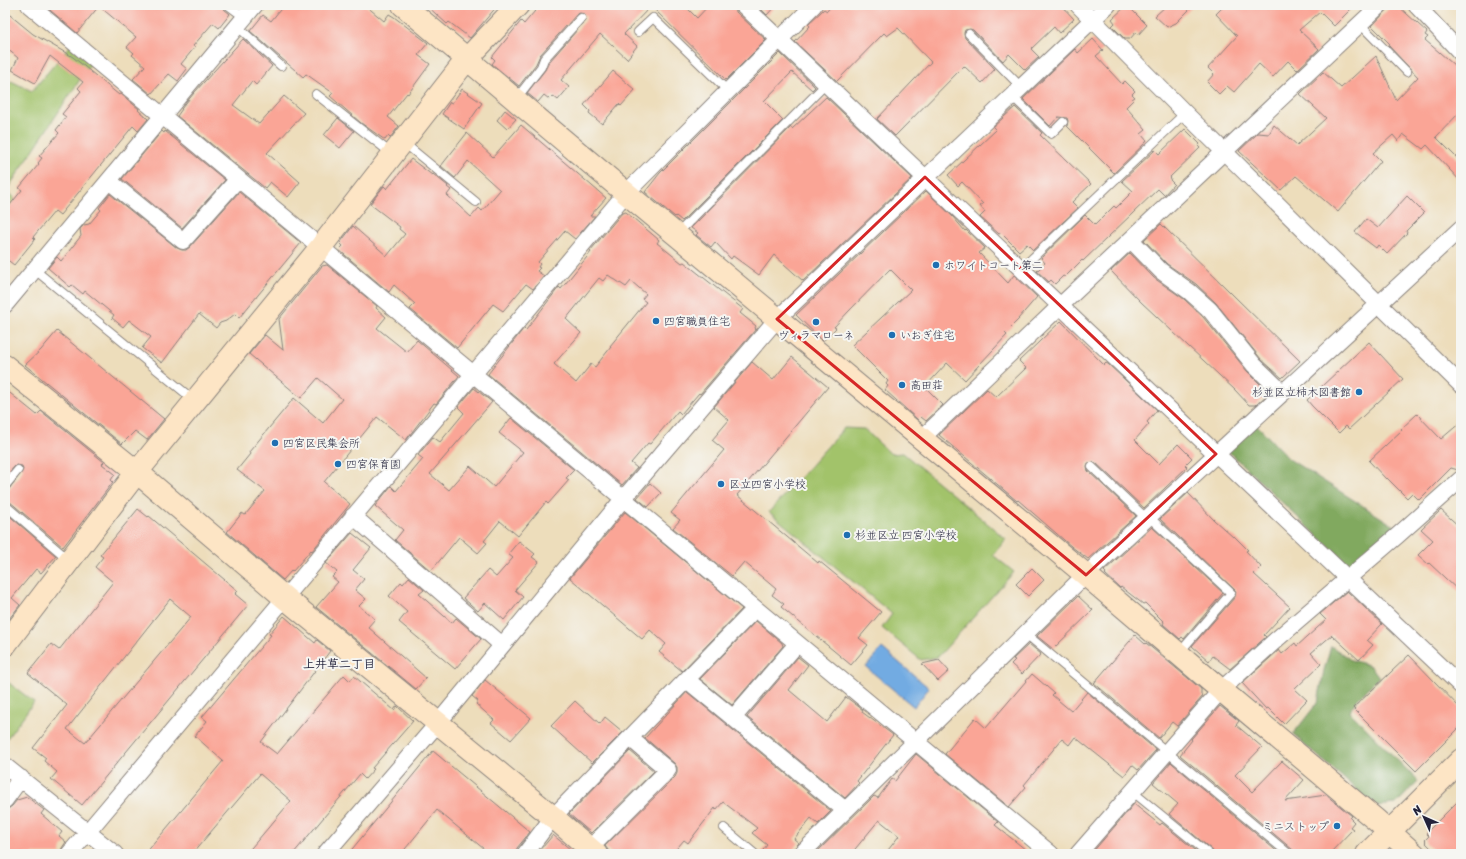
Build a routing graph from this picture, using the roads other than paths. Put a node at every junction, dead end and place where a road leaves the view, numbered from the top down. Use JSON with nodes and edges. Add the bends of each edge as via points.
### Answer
{"nodes":[{"id":1,"x":29,"y":5,"type":"edge"},
{"id":2,"x":228,"y":5,"type":"edge"},
{"id":3,"x":254,"y":5,"type":"edge"},
{"id":4,"x":403,"y":5,"type":"edge"},
{"id":5,"x":518,"y":5,"type":"edge"},
{"id":6,"x":743,"y":5,"type":"edge"},
{"id":7,"x":814,"y":5,"type":"edge"},
{"id":8,"x":1078,"y":5,"type":"edge"},
{"id":9,"x":1108,"y":5,"type":"edge"},
{"id":10,"x":1380,"y":5,"type":"edge"},
{"id":11,"x":1416,"y":5,"type":"edge"},
{"id":12,"x":582,"y":18,"type":"dead end"},
{"id":13,"x":1093,"y":20,"type":"junction"},
{"id":14,"x":241,"y":22,"type":"junction"},
{"id":15,"x":1360,"y":24,"type":"junction"},
{"id":16,"x":638,"y":32,"type":"dead end"},
{"id":17,"x":969,"y":34,"type":"dead end"},
{"id":18,"x":779,"y":40,"type":"junction"},
{"id":19,"x":1461,"y":53,"type":"edge"},
{"id":20,"x":467,"y":59,"type":"junction"},
{"id":21,"x":281,"y":66,"type":"dead end"},
{"id":22,"x":1407,"y":72,"type":"dead end"},
{"id":23,"x":826,"y":84,"type":"junction"},
{"id":24,"x":728,"y":91,"type":"junction"},
{"id":25,"x":1017,"y":92,"type":"junction"},
{"id":26,"x":316,"y":94,"type":"dead end"},
{"id":27,"x":515,"y":100,"type":"junction"},
{"id":28,"x":1185,"y":113,"type":"junction"},
{"id":29,"x":162,"y":117,"type":"junction"},
{"id":30,"x":1064,"y":122,"type":"dead end"},
{"id":31,"x":397,"y":148,"type":"junction"},
{"id":32,"x":1224,"y":151,"type":"junction"},
{"id":33,"x":925,"y":178,"type":"junction"},
{"id":34,"x":238,"y":179,"type":"junction"},
{"id":35,"x":109,"y":181,"type":"junction"},
{"id":36,"x":626,"y":193,"type":"junction"},
{"id":37,"x":476,"y":202,"type":"dead end"},
{"id":38,"x":1461,"y":228,"type":"edge"},
{"id":39,"x":676,"y":235,"type":"junction"},
{"id":40,"x":1131,"y":240,"type":"junction"},
{"id":41,"x":320,"y":248,"type":"junction"},
{"id":42,"x":1021,"y":269,"type":"junction"},
{"id":43,"x":35,"y":270,"type":"junction"},
{"id":44,"x":1380,"y":304,"type":"junction"},
{"id":45,"x":5,"y":305,"type":"edge"},
{"id":46,"x":1060,"y":306,"type":"junction"},
{"id":47,"x":777,"y":319,"type":"junction"},
{"id":48,"x":5,"y":366,"type":"edge"},
{"id":49,"x":473,"y":374,"type":"junction"},
{"id":50,"x":1461,"y":385,"type":"edge"},
{"id":51,"x":1283,"y":393,"type":"junction"},
{"id":52,"x":195,"y":401,"type":"junction"},
{"id":53,"x":921,"y":439,"type":"junction"},
{"id":54,"x":1216,"y":454,"type":"junction"},
{"id":55,"x":1092,"y":467,"type":"dead end"},
{"id":56,"x":18,"y":470,"type":"dead end"},
{"id":57,"x":137,"y":472,"type":"junction"},
{"id":58,"x":1461,"y":478,"type":"edge"},
{"id":59,"x":5,"y":486,"type":"edge"},
{"id":60,"x":623,"y":499,"type":"junction"},
{"id":61,"x":5,"y":505,"type":"edge"},
{"id":62,"x":353,"y":516,"type":"junction"},
{"id":63,"x":1148,"y":518,"type":"junction"},
{"id":64,"x":69,"y":560,"type":"junction"},
{"id":65,"x":1086,"y":575,"type":"junction"},
{"id":66,"x":1348,"y":579,"type":"junction"},
{"id":67,"x":285,"y":598,"type":"junction"},
{"id":68,"x":755,"y":609,"type":"junction"},
{"id":69,"x":1026,"y":634,"type":"junction"},
{"id":70,"x":5,"y":644,"type":"edge"},
{"id":71,"x":797,"y":644,"type":"junction"},
{"id":72,"x":502,"y":645,"type":"junction"},
{"id":73,"x":1179,"y":653,"type":"junction"},
{"id":74,"x":687,"y":680,"type":"junction"},
{"id":75,"x":1461,"y":686,"type":"edge"},
{"id":76,"x":1221,"y":690,"type":"junction"},
{"id":77,"x":733,"y":718,"type":"junction"},
{"id":78,"x":438,"y":723,"type":"junction"},
{"id":79,"x":630,"y":738,"type":"junction"},
{"id":80,"x":915,"y":742,"type":"junction"},
{"id":81,"x":1168,"y":753,"type":"junction"},
{"id":82,"x":1461,"y":760,"type":"edge"},
{"id":83,"x":5,"y":766,"type":"edge"},
{"id":84,"x":21,"y":778,"type":"junction"},
{"id":85,"x":1133,"y":792,"type":"junction"},
{"id":86,"x":5,"y":800,"type":"edge"},
{"id":87,"x":845,"y":810,"type":"junction"},
{"id":88,"x":553,"y":817,"type":"junction"},
{"id":89,"x":724,"y":828,"type":"dead end"},
{"id":90,"x":88,"y":832,"type":"junction"},
{"id":91,"x":1389,"y":832,"type":"junction"},
{"id":92,"x":593,"y":851,"type":"edge"},
{"id":93,"x":69,"y":854,"type":"edge"},
{"id":94,"x":116,"y":854,"type":"edge"},
{"id":95,"x":325,"y":854,"type":"edge"},
{"id":96,"x":525,"y":854,"type":"edge"},
{"id":97,"x":755,"y":854,"type":"edge"},
{"id":98,"x":801,"y":854,"type":"edge"},
{"id":99,"x":1051,"y":854,"type":"edge"},
{"id":100,"x":1078,"y":854,"type":"edge"},
{"id":101,"x":1209,"y":854,"type":"edge"},
{"id":102,"x":1289,"y":854,"type":"edge"},
{"id":103,"x":1367,"y":854,"type":"edge"},
{"id":104,"x":1414,"y":854,"type":"edge"}],
"edges":[{"from":1,"to":29,"type":"street"},
{"from":2,"to":14,"type":"lane"},
{"from":3,"to":14,"type":"street"},
{"from":4,"to":20,"type":"street"},
{"from":5,"to":20,"type":"street"},
{"from":6,"to":18,"type":"street"},
{"from":7,"to":18,"type":"street"},
{"from":8,"to":13,"type":"street"},
{"from":9,"to":13,"type":"street"},
{"from":10,"to":15,"type":"street"},
{"from":11,"to":19,"type":"street"},
{"from":12,"to":27,"type":"lane","via":[[544,59],[541,67]]},
{"from":13,"to":25,"type":"street"},
{"from":13,"to":28,"type":"street"},
{"from":14,"to":21,"type":"lane"},
{"from":14,"to":29,"type":"street"},
{"from":15,"to":22,"type":"lane"},
{"from":15,"to":32,"type":"street"},
{"from":16,"to":24,"type":"lane","via":[[653,18]]},
{"from":17,"to":25,"type":"lane"},
{"from":18,"to":23,"type":"street"},
{"from":18,"to":24,"type":"street"},
{"from":20,"to":27,"type":"street"},
{"from":20,"to":31,"type":"street"},
{"from":23,"to":33,"type":"street"},
{"from":23,"to":39,"type":"lane"},
{"from":24,"to":36,"type":"street"},
{"from":25,"to":30,"type":"lane","via":[[1051,134]]},
{"from":25,"to":33,"type":"street"},
{"from":26,"to":31,"type":"lane"},
{"from":27,"to":36,"type":"street"},
{"from":28,"to":32,"type":"street"},
{"from":28,"to":42,"type":"lane"},
{"from":29,"to":34,"type":"street"},
{"from":29,"to":35,"type":"street"},
{"from":31,"to":37,"type":"lane"},
{"from":31,"to":41,"type":"street"},
{"from":32,"to":40,"type":"street"},
{"from":32,"to":44,"type":"street"},
{"from":33,"to":42,"type":"street"},
{"from":33,"to":47,"type":"street"},
{"from":34,"to":35,"type":"street","via":[[183,241]]},
{"from":34,"to":41,"type":"street"},
{"from":35,"to":43,"type":"street"},
{"from":36,"to":39,"type":"street"},
{"from":36,"to":49,"type":"street"},
{"from":38,"to":44,"type":"street"},
{"from":39,"to":47,"type":"street"},
{"from":40,"to":46,"type":"street"},
{"from":40,"to":51,"type":"street","via":[[1161,271],[1210,310],[1254,365]]},
{"from":41,"to":49,"type":"street"},
{"from":41,"to":52,"type":"street"},
{"from":42,"to":46,"type":"street"},
{"from":43,"to":45,"type":"street"},
{"from":43,"to":52,"type":"lane"},
{"from":44,"to":50,"type":"street"},
{"from":44,"to":51,"type":"street"},
{"from":46,"to":53,"type":"street"},
{"from":46,"to":54,"type":"street"},
{"from":47,"to":53,"type":"street"},
{"from":47,"to":60,"type":"street"},
{"from":48,"to":57,"type":"street"},
{"from":49,"to":60,"type":"street"},
{"from":49,"to":62,"type":"street"},
{"from":51,"to":54,"type":"street"},
{"from":52,"to":57,"type":"street"},
{"from":53,"to":65,"type":"street"},
{"from":54,"to":63,"type":"street"},
{"from":54,"to":66,"type":"street"},
{"from":55,"to":63,"type":"lane"},
{"from":56,"to":59,"type":"lane"},
{"from":57,"to":64,"type":"street"},
{"from":57,"to":67,"type":"street"},
{"from":58,"to":66,"type":"street"},
{"from":60,"to":68,"type":"street"},
{"from":60,"to":72,"type":"street"},
{"from":61,"to":64,"type":"lane"},
{"from":62,"to":67,"type":"street"},
{"from":62,"to":72,"type":"street"},
{"from":63,"to":65,"type":"street"},
{"from":63,"to":73,"type":"lane","via":[[1231,593]]},
{"from":64,"to":70,"type":"street"},
{"from":65,"to":69,"type":"street"},
{"from":65,"to":73,"type":"street"},
{"from":66,"to":75,"type":"street"},
{"from":66,"to":76,"type":"street"},
{"from":67,"to":78,"type":"street"},
{"from":67,"to":90,"type":"street"},
{"from":68,"to":71,"type":"street"},
{"from":68,"to":74,"type":"street"},
{"from":69,"to":80,"type":"street"},
{"from":69,"to":81,"type":"lane"},
{"from":71,"to":77,"type":"street"},
{"from":71,"to":80,"type":"street"},
{"from":72,"to":78,"type":"street"},
{"from":73,"to":76,"type":"street"},
{"from":74,"to":77,"type":"street"},
{"from":74,"to":79,"type":"street"},
{"from":76,"to":81,"type":"street"},
{"from":76,"to":91,"type":"street"},
{"from":77,"to":87,"type":"street"},
{"from":78,"to":88,"type":"street"},
{"from":78,"to":95,"type":"street"},
{"from":79,"to":88,"type":"street"},
{"from":79,"to":92,"type":"street","via":[[668,770]]},
{"from":80,"to":87,"type":"street"},
{"from":80,"to":99,"type":"street"},
{"from":81,"to":85,"type":"street"},
{"from":81,"to":102,"type":"lane"},
{"from":82,"to":91,"type":"street"},
{"from":83,"to":84,"type":"street"},
{"from":84,"to":86,"type":"street"},
{"from":84,"to":90,"type":"street"},
{"from":85,"to":100,"type":"street"},
{"from":85,"to":101,"type":"lane"},
{"from":87,"to":98,"type":"street"},
{"from":88,"to":92,"type":"street"},
{"from":88,"to":96,"type":"street"},
{"from":89,"to":97,"type":"lane"},
{"from":90,"to":93,"type":"street"},
{"from":90,"to":94,"type":"street"},
{"from":91,"to":103,"type":"street"},
{"from":91,"to":104,"type":"street"}]}
